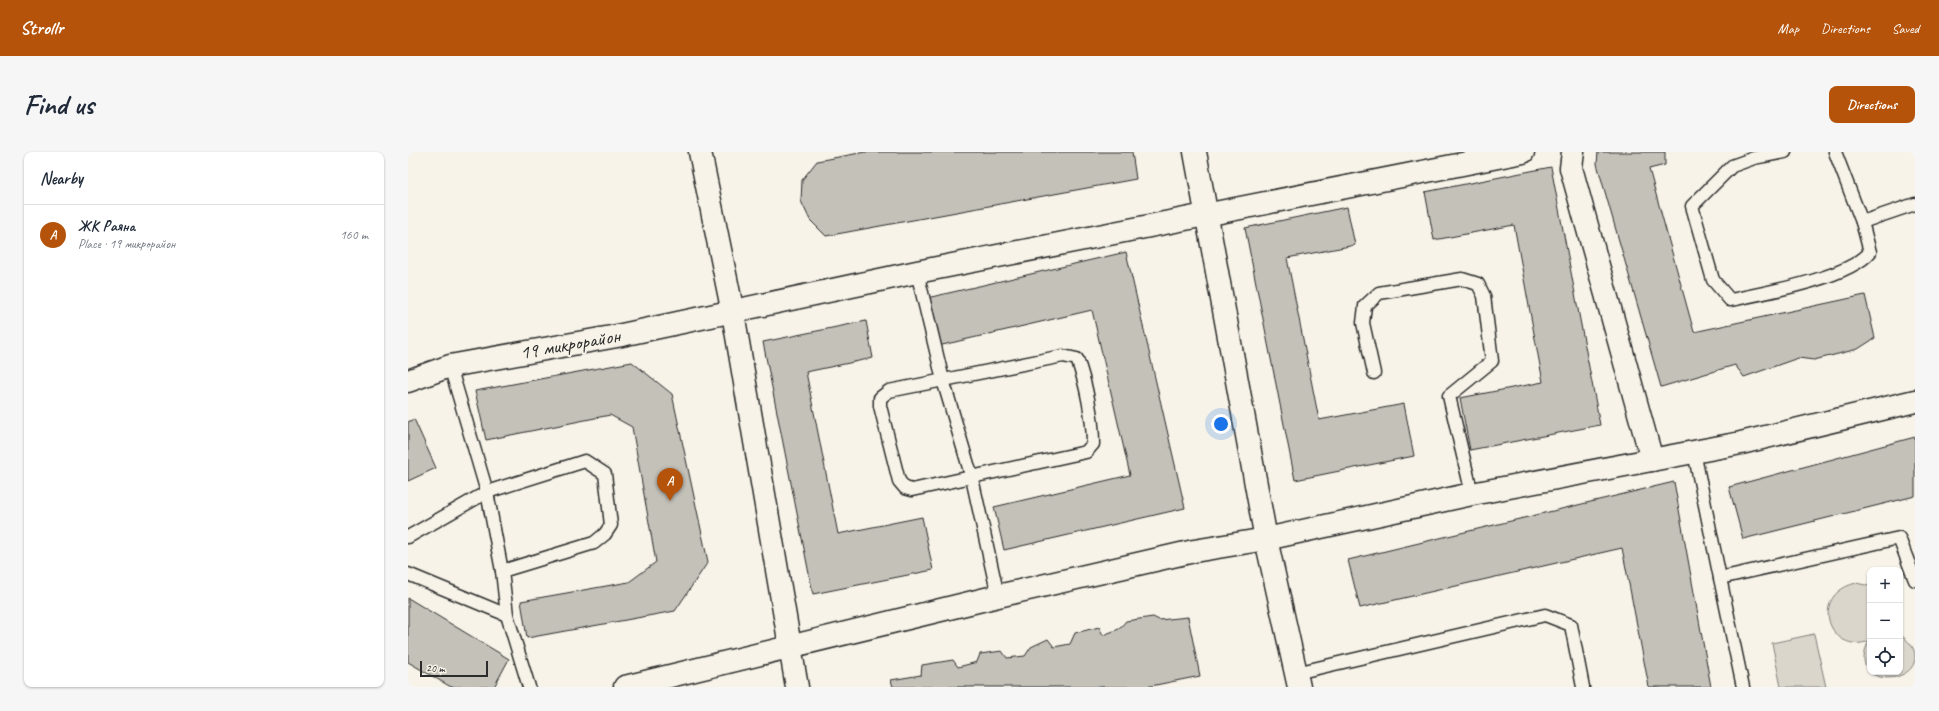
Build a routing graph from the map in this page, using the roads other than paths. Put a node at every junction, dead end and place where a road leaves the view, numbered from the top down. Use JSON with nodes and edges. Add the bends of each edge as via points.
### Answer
{"nodes":[{"id":1,"x":700,"y":152,"type":"edge"},
{"id":2,"x":1195,"y":152,"type":"edge"},
{"id":3,"x":1523,"y":152,"type":"edge"},
{"id":4,"x":1573,"y":152,"type":"edge"},
{"id":5,"x":1785,"y":152,"type":"edge"},
{"id":6,"x":1835,"y":152,"type":"edge"},
{"id":7,"x":1915,"y":204,"type":"edge"},
{"id":8,"x":1207,"y":213,"type":"junction"},
{"id":9,"x":1862,"y":222,"type":"junction"},
{"id":10,"x":917,"y":272,"type":"junction"},
{"id":11,"x":733,"y":313,"type":"junction"},
{"id":12,"x":450,"y":366,"type":"junction"},
{"id":13,"x":1374,"y":373,"type":"dead end"},
{"id":14,"x":943,"y":380,"type":"junction"},
{"id":15,"x":408,"y":381,"type":"edge"},
{"id":16,"x":1915,"y":401,"type":"edge"},
{"id":17,"x":1694,"y":452,"type":"junction"},
{"id":18,"x":1652,"y":460,"type":"junction"},
{"id":19,"x":972,"y":478,"type":"junction"},
{"id":20,"x":487,"y":492,"type":"junction"},
{"id":21,"x":1472,"y":494,"type":"junction"},
{"id":22,"x":408,"y":537,"type":"edge"},
{"id":23,"x":1266,"y":539,"type":"junction"},
{"id":24,"x":502,"y":571,"type":"junction"},
{"id":25,"x":408,"y":574,"type":"edge"},
{"id":26,"x":1720,"y":578,"type":"junction"},
{"id":27,"x":1915,"y":580,"type":"edge"},
{"id":28,"x":998,"y":596,"type":"junction"},
{"id":29,"x":507,"y":615,"type":"junction"},
{"id":30,"x":790,"y":648,"type":"junction"},
{"id":31,"x":1298,"y":680,"type":"edge"},
{"id":32,"x":529,"y":687,"type":"edge"},
{"id":33,"x":625,"y":687,"type":"edge"},
{"id":34,"x":797,"y":687,"type":"edge"},
{"id":35,"x":1583,"y":687,"type":"edge"},
{"id":36,"x":1743,"y":687,"type":"edge"}],
"edges":[{"from":1,"to":11,"type":"street"},
{"from":2,"to":8,"type":"street"},
{"from":3,"to":8,"type":"street","name":"19 микрорайон"},
{"from":4,"to":18,"type":"street","via":[[1571,168]]},
{"from":5,"to":9,"type":"lane","via":[[1754,158],[1732,166],[1692,206],[1713,280],[1730,300],[1787,288],[1826,276],[1861,260],[1870,252]]},
{"from":6,"to":9,"type":"lane"},
{"from":7,"to":9,"type":"lane"},
{"from":8,"to":10,"type":"street","name":"19 микрорайон"},
{"from":8,"to":23,"type":"street"},
{"from":10,"to":11,"type":"street","name":"19 микрорайон"},
{"from":10,"to":14,"type":"lane"},
{"from":11,"to":12,"type":"street","name":"19 микрорайон"},
{"from":11,"to":30,"type":"street"},
{"from":12,"to":15,"type":"street","name":"19 микрорайон"},
{"from":12,"to":20,"type":"lane"},
{"from":13,"to":21,"type":"lane","via":[[1363,323],[1365,306],[1379,293],[1462,279],[1478,284],[1484,296],[1492,361],[1449,396]]},
{"from":14,"to":19,"type":"lane"},
{"from":14,"to":19,"type":"lane","via":[[889,391],[880,398],[899,481],[905,488],[912,490]]},
{"from":14,"to":19,"type":"lane","via":[[1063,356],[1077,360],[1082,372],[1093,433],[1093,444],[1086,452]]},
{"from":16,"to":17,"type":"street"},
{"from":17,"to":18,"type":"street"},
{"from":17,"to":26,"type":"lane"},
{"from":18,"to":21,"type":"street"},
{"from":19,"to":28,"type":"lane"},
{"from":20,"to":22,"type":"lane"},
{"from":20,"to":24,"type":"lane"},
{"from":20,"to":24,"type":"lane","via":[[585,462],[604,474],[611,525],[605,534],[594,543]]},
{"from":21,"to":23,"type":"street"},
{"from":23,"to":28,"type":"street","via":[[1194,551]]},
{"from":23,"to":31,"type":"street"},
{"from":24,"to":29,"type":"lane"},
{"from":25,"to":29,"type":"lane"},
{"from":26,"to":27,"type":"lane","via":[[1899,538]]},
{"from":26,"to":36,"type":"lane"},
{"from":28,"to":30,"type":"street"},
{"from":29,"to":32,"type":"lane"},
{"from":30,"to":33,"type":"street"},
{"from":30,"to":34,"type":"street"},
{"from":31,"to":35,"type":"lane","via":[[1545,616],[1571,625]]}]}
